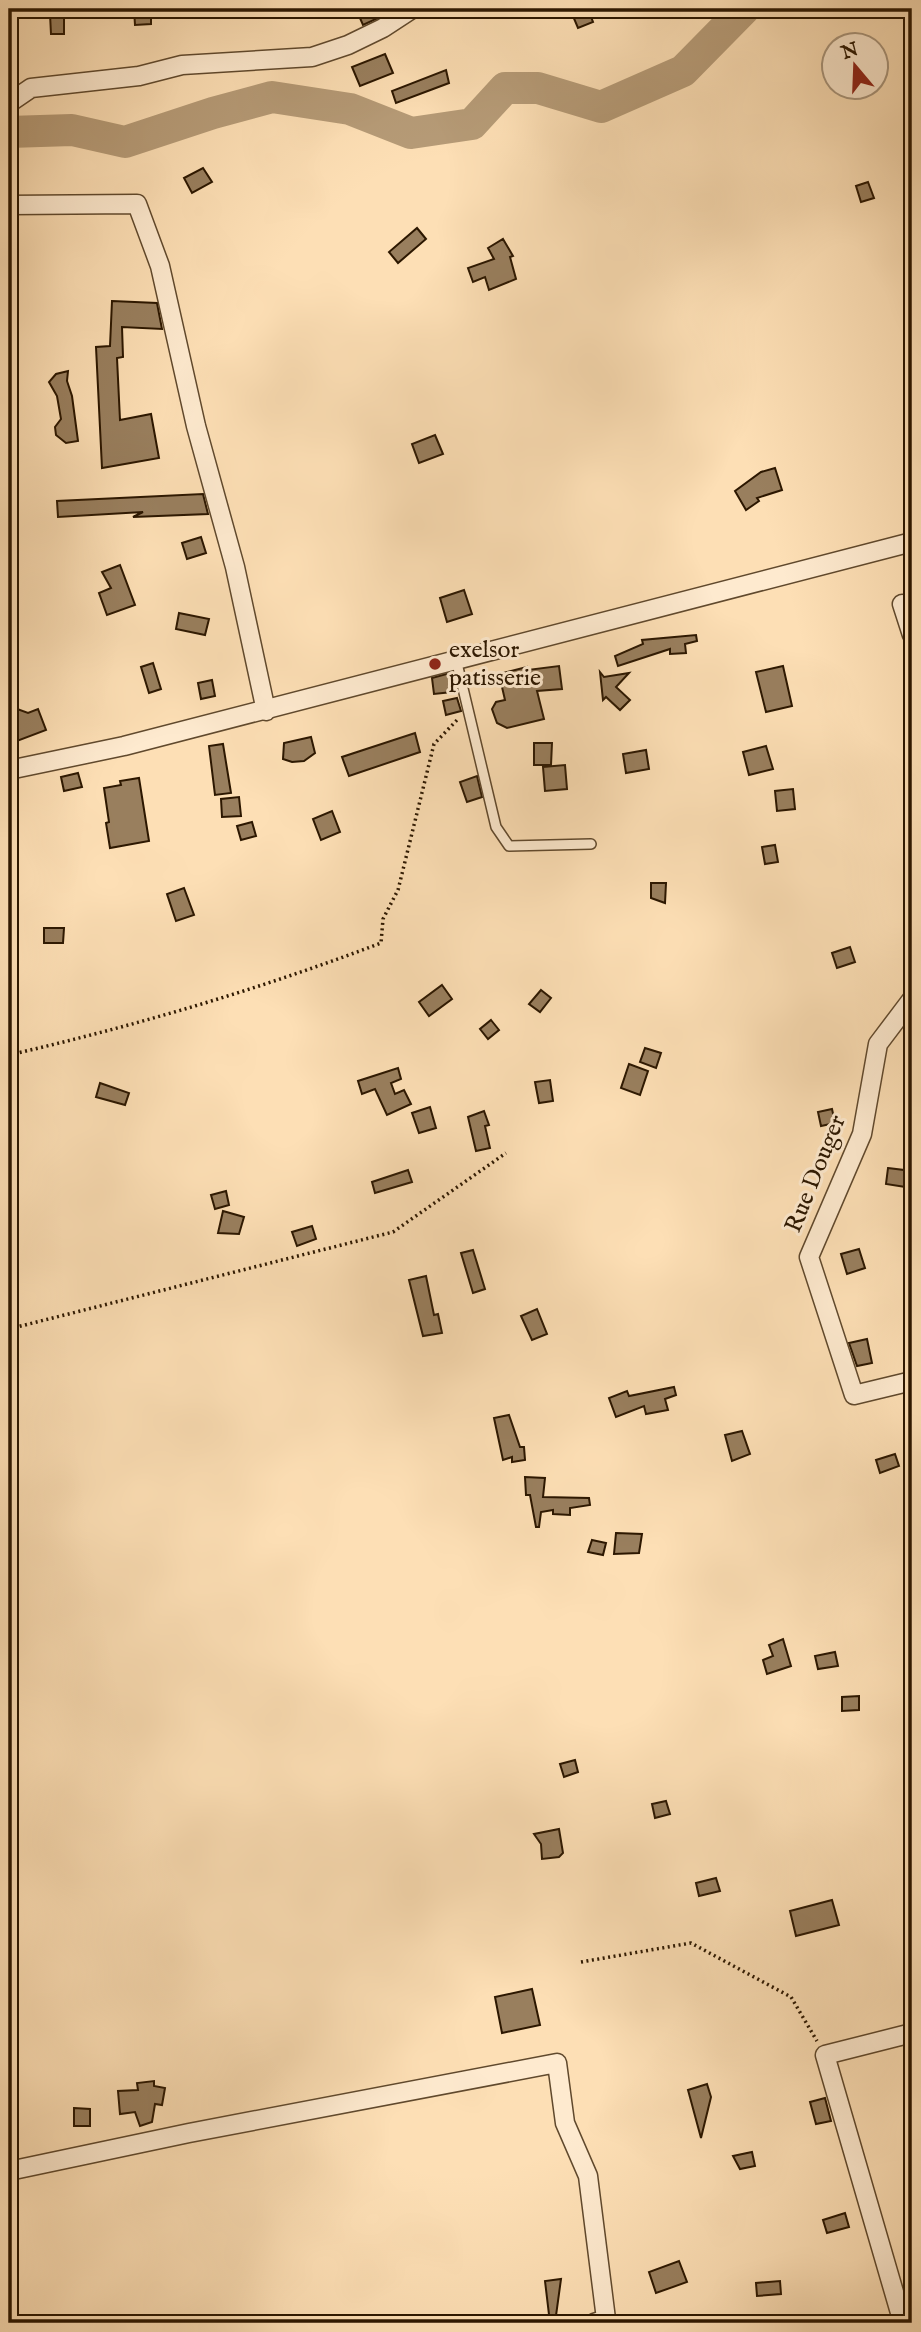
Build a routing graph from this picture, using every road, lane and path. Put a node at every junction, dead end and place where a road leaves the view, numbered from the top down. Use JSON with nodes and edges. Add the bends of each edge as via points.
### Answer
{"nodes":[{"id":1,"x":412,"y":9,"type":"edge"},
{"id":2,"x":9,"y":103,"type":"edge"},
{"id":3,"x":9,"y":205,"type":"edge"},
{"id":4,"x":912,"y":542,"type":"edge"},
{"id":5,"x":902,"y":604,"type":"dead end"},
{"id":6,"x":912,"y":635,"type":"edge"},
{"id":7,"x":456,"y":659,"type":"junction"},
{"id":8,"x":467,"y":709,"type":"junction"},
{"id":9,"x":266,"y":711,"type":"junction"},
{"id":10,"x":9,"y":770,"type":"edge"},
{"id":11,"x":591,"y":844,"type":"dead end"},
{"id":12,"x":912,"y":999,"type":"edge"},
{"id":13,"x":9,"y":1055,"type":"edge"},
{"id":14,"x":506,"y":1153,"type":"dead end"},
{"id":15,"x":9,"y":1329,"type":"edge"},
{"id":16,"x":912,"y":1381,"type":"edge"},
{"id":17,"x":581,"y":1962,"type":"dead end"},
{"id":18,"x":912,"y":2033,"type":"edge"},
{"id":19,"x":825,"y":2055,"type":"junction"},
{"id":20,"x":9,"y":2171,"type":"edge"},
{"id":21,"x":594,"y":2323,"type":"edge"},
{"id":22,"x":903,"y":2323,"type":"edge"}],
"edges":[{"from":1,"to":2,"type":"street","via":[[348,45],[312,57],[183,65],[139,76],[32,88]]},
{"from":3,"to":9,"type":"street","via":[[137,204],[160,266]]},
{"from":4,"to":7,"type":"street"},
{"from":5,"to":6,"type":"street"},
{"from":7,"to":8,"type":"lane"},
{"from":7,"to":9,"type":"street"},
{"from":8,"to":11,"type":"lane","via":[[496,827],[509,846]]},
{"from":8,"to":13,"type":"path","via":[[434,744],[398,890],[383,919],[381,943],[141,1022]]},
{"from":9,"to":10,"type":"street"},
{"from":12,"to":16,"type":"street","name":"Rue Douger","via":[[878,1044],[862,1134],[809,1257],[854,1395]]},
{"from":14,"to":15,"type":"path","via":[[394,1232]]},
{"from":17,"to":19,"type":"path","via":[[691,1944],[791,1997]]},
{"from":18,"to":19,"type":"street"},
{"from":19,"to":22,"type":"street"},
{"from":20,"to":21,"type":"street","via":[[557,2063],[565,2123],[588,2176],[606,2319]]}]}
